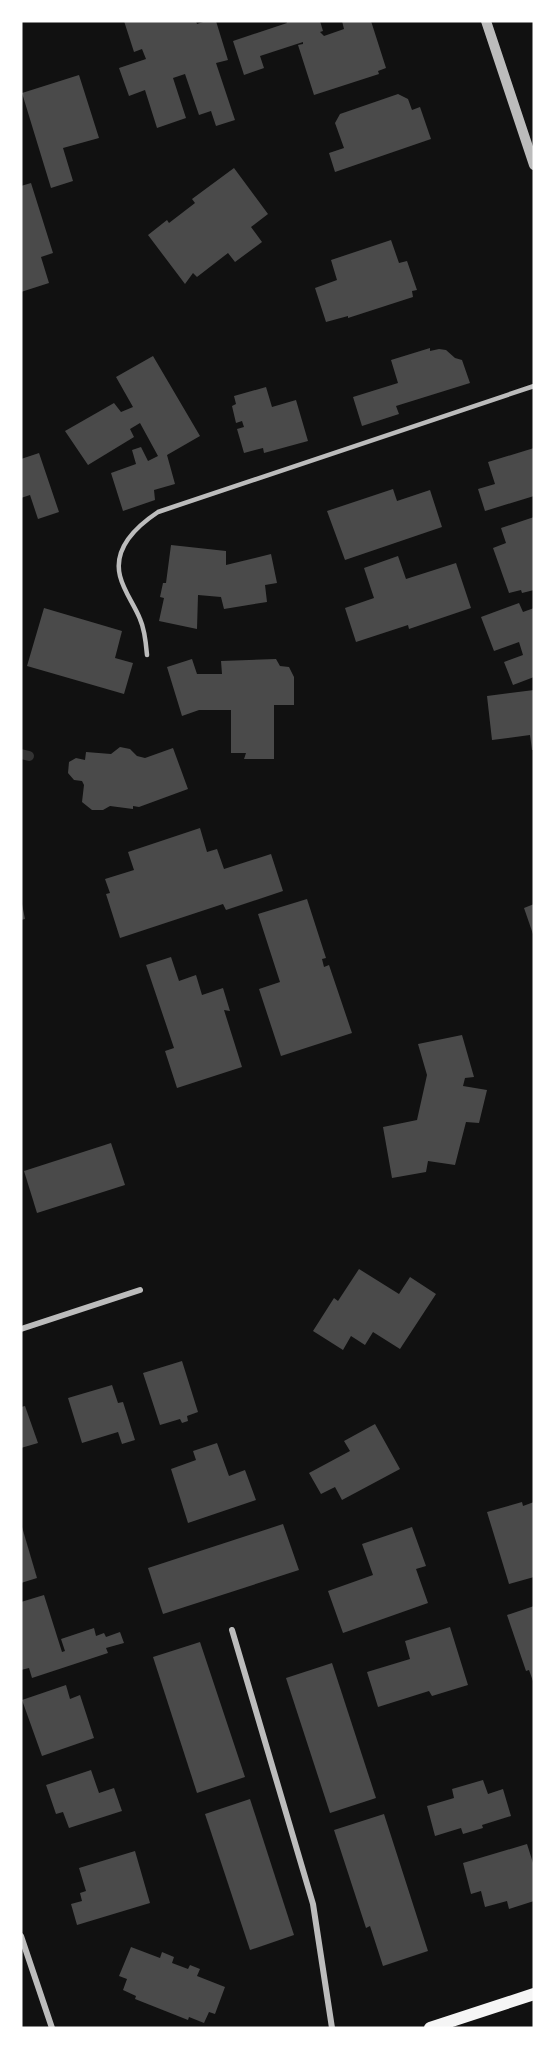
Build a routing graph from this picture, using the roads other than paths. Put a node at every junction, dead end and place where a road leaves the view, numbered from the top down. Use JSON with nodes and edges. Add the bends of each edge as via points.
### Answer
{"nodes":[{"id":1,"x":486,"y":21,"type":"edge"},
{"id":2,"x":534,"y":165,"type":"edge"},
{"id":3,"x":534,"y":386,"type":"edge"},
{"id":4,"x":147,"y":656,"type":"dead end"},
{"id":5,"x":140,"y":1290,"type":"dead end"},
{"id":6,"x":21,"y":1329,"type":"edge"},
{"id":7,"x":232,"y":1630,"type":"dead end"},
{"id":8,"x":21,"y":1936,"type":"edge"},
{"id":9,"x":534,"y":1994,"type":"edge"},
{"id":10,"x":52,"y":2028,"type":"edge"},
{"id":11,"x":332,"y":2028,"type":"edge"},
{"id":12,"x":430,"y":2028,"type":"edge"}],
"edges":[{"from":1,"to":2,"type":"street"},
{"from":3,"to":4,"type":"lane","via":[[158,512],[140,524],[125,544],[119,563],[120,576],[141,620]]},
{"from":5,"to":6,"type":"street"},
{"from":7,"to":11,"type":"street","via":[[313,1904]]},
{"from":8,"to":10,"type":"street"},
{"from":9,"to":12,"type":"main road"}]}
